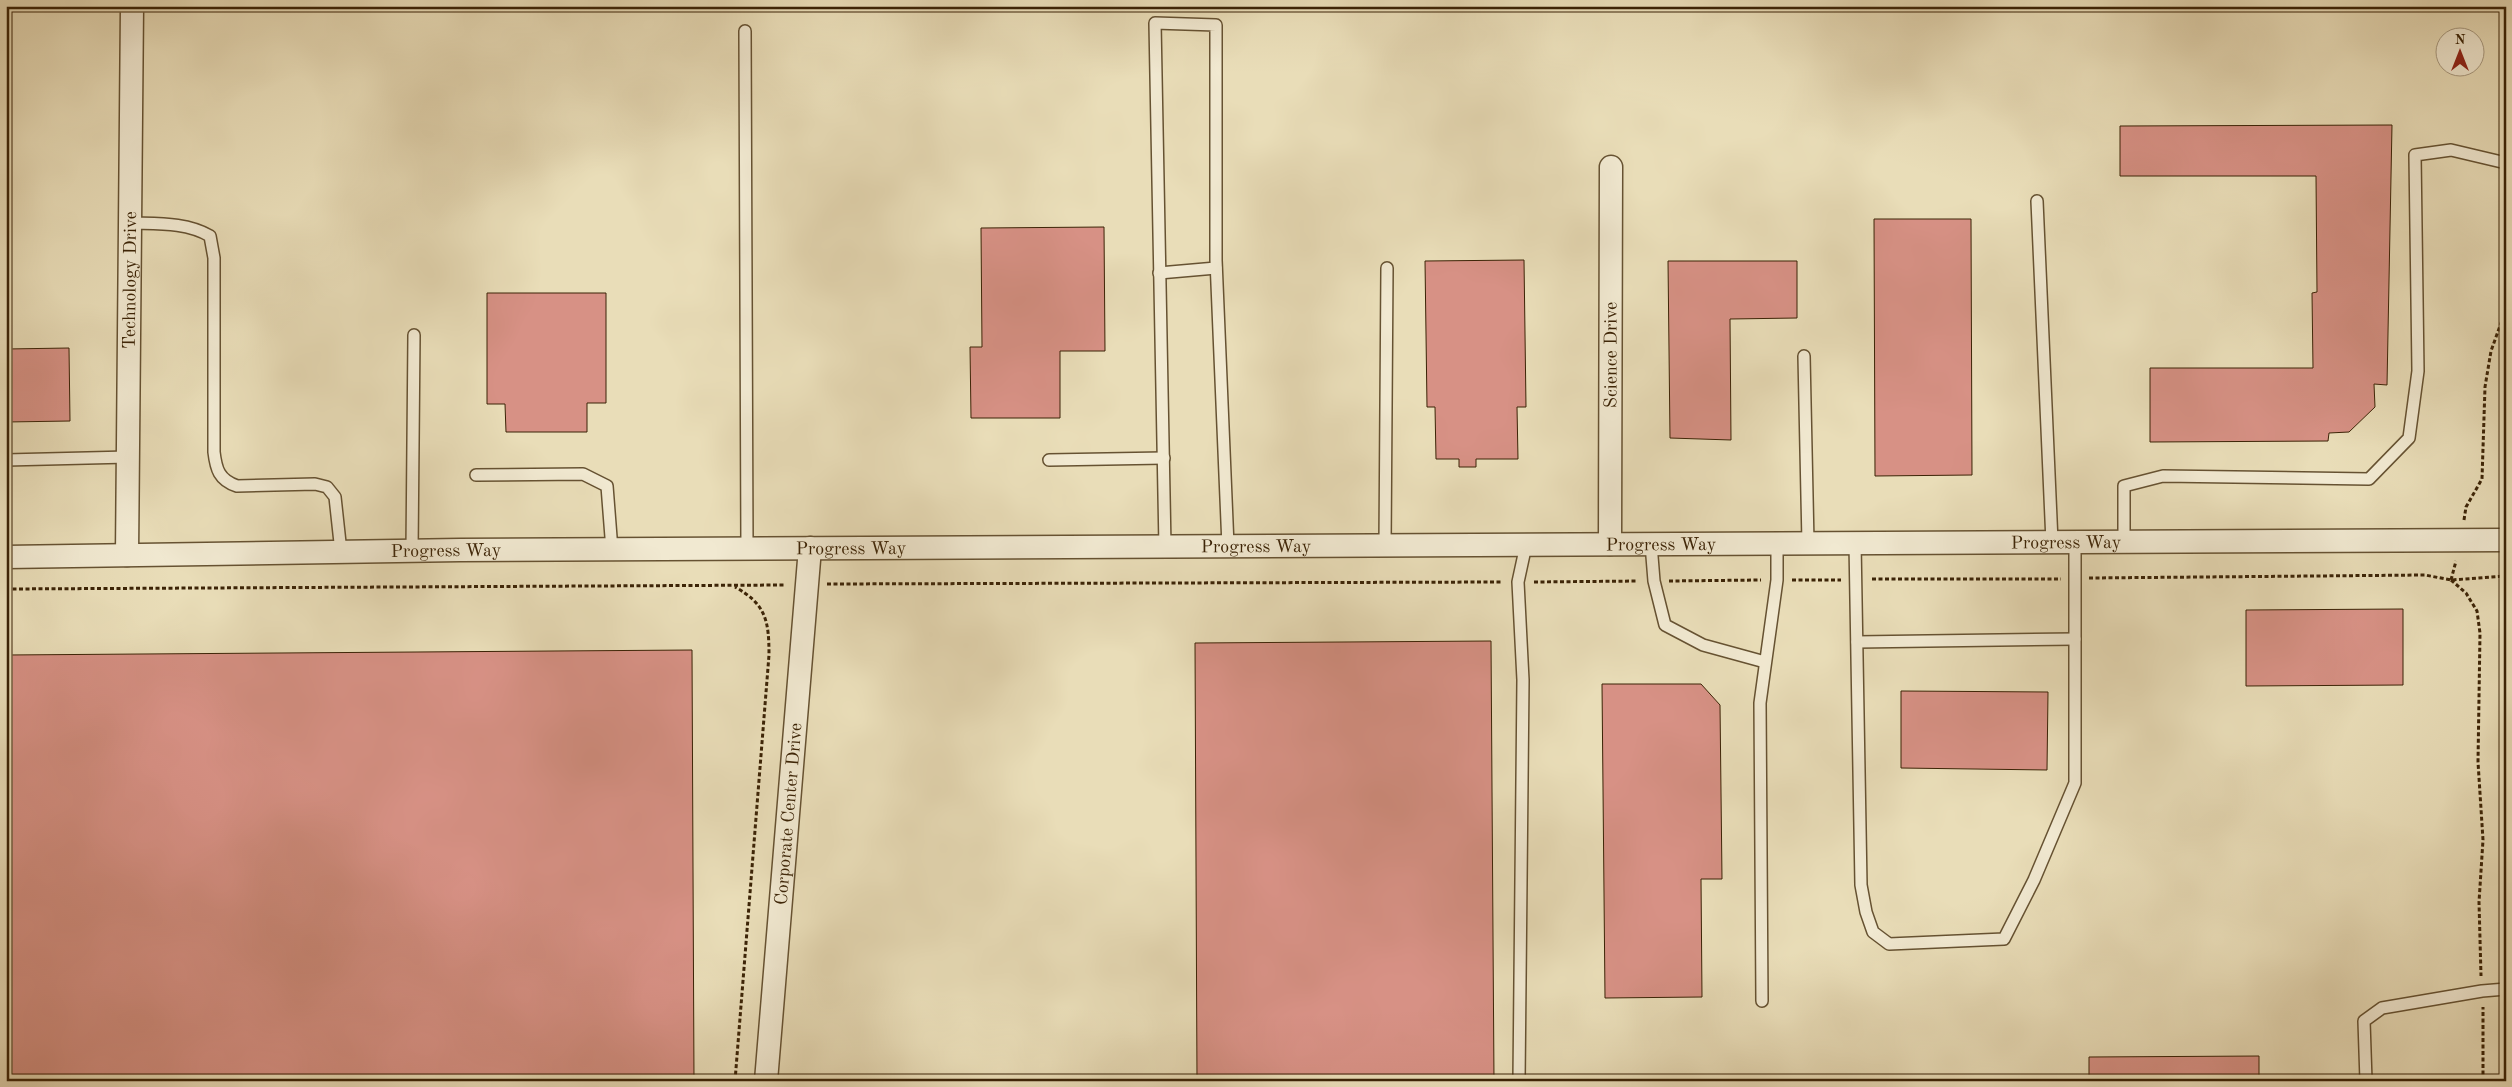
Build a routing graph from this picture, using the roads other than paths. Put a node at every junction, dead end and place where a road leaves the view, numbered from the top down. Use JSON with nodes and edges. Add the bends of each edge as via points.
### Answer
{"nodes":[{"id":1,"x":132,"y":6,"type":"edge"},
{"id":2,"x":745,"y":31,"type":"dead end"},
{"id":3,"x":2506,"y":163,"type":"edge"},
{"id":4,"x":1611,"y":167,"type":"dead end"},
{"id":5,"x":2037,"y":202,"type":"dead end"},
{"id":6,"x":130,"y":223,"type":"junction"},
{"id":7,"x":1216,"y":268,"type":"junction"},
{"id":8,"x":1387,"y":268,"type":"dead end"},
{"id":9,"x":1160,"y":273,"type":"junction"},
{"id":10,"x":414,"y":336,"type":"dead end"},
{"id":11,"x":1804,"y":356,"type":"dead end"},
{"id":12,"x":128,"y":457,"type":"junction"},
{"id":13,"x":1164,"y":458,"type":"junction"},
{"id":14,"x":6,"y":460,"type":"edge"},
{"id":15,"x":1049,"y":460,"type":"dead end"},
{"id":16,"x":476,"y":475,"type":"dead end"},
{"id":17,"x":2506,"y":540,"type":"edge"},
{"id":18,"x":2052,"y":542,"type":"junction"},
{"id":19,"x":2075,"y":542,"type":"junction"},
{"id":20,"x":2124,"y":542,"type":"junction"},
{"id":21,"x":1808,"y":543,"type":"junction"},
{"id":22,"x":1855,"y":543,"type":"junction"},
{"id":23,"x":1526,"y":544,"type":"junction"},
{"id":24,"x":1610,"y":544,"type":"junction"},
{"id":25,"x":1651,"y":544,"type":"junction"},
{"id":26,"x":1777,"y":544,"type":"junction"},
{"id":27,"x":1384,"y":545,"type":"junction"},
{"id":28,"x":1228,"y":546,"type":"junction"},
{"id":29,"x":1166,"y":547,"type":"junction"},
{"id":30,"x":810,"y":548,"type":"junction"},
{"id":31,"x":748,"y":549,"type":"junction"},
{"id":32,"x":612,"y":550,"type":"junction"},
{"id":33,"x":412,"y":551,"type":"junction"},
{"id":34,"x":342,"y":552,"type":"junction"},
{"id":35,"x":127,"y":555,"type":"junction"},
{"id":36,"x":6,"y":557,"type":"edge"},
{"id":37,"x":2075,"y":638,"type":"junction"},
{"id":38,"x":1857,"y":642,"type":"junction"},
{"id":39,"x":1765,"y":662,"type":"junction"},
{"id":40,"x":2506,"y":989,"type":"edge"},
{"id":41,"x":1762,"y":1001,"type":"dead end"},
{"id":42,"x":766,"y":1081,"type":"edge"},
{"id":43,"x":1519,"y":1081,"type":"edge"},
{"id":44,"x":2366,"y":1081,"type":"edge"}],
"edges":[{"from":1,"to":6,"type":"street","name":"Technology Drive"},
{"from":2,"to":31,"type":"lane"},
{"from":3,"to":20,"type":"lane","via":[[2451,150],[2415,155],[2418,371],[2409,438],[2369,480],[2162,476],[2124,486]]},
{"from":4,"to":24,"type":"street","name":"Science Drive"},
{"from":5,"to":18,"type":"lane"},
{"from":6,"to":12,"type":"street","name":"Technology Drive"},
{"from":6,"to":34,"type":"lane","via":[[170,224],[197,229],[210,236],[214,258],[216,470],[226,482],[237,486],[315,484],[327,487],[336,497]]},
{"from":7,"to":9,"type":"lane"},
{"from":7,"to":9,"type":"lane","via":[[1216,25],[1155,23]]},
{"from":7,"to":28,"type":"lane"},
{"from":8,"to":27,"type":"lane"},
{"from":9,"to":13,"type":"lane"},
{"from":10,"to":33,"type":"lane"},
{"from":11,"to":21,"type":"lane"},
{"from":12,"to":14,"type":"lane"},
{"from":12,"to":35,"type":"street","name":"Technology Drive"},
{"from":13,"to":15,"type":"lane"},
{"from":13,"to":29,"type":"lane"},
{"from":16,"to":32,"type":"lane","via":[[582,474],[607,486]]},
{"from":17,"to":20,"type":"street","name":"Progress Way"},
{"from":18,"to":19,"type":"street","name":"Progress Way"},
{"from":18,"to":22,"type":"street","name":"Progress Way"},
{"from":19,"to":20,"type":"street","name":"Progress Way"},
{"from":19,"to":37,"type":"lane"},
{"from":21,"to":22,"type":"street","name":"Progress Way"},
{"from":21,"to":26,"type":"street","name":"Progress Way"},
{"from":22,"to":38,"type":"lane"},
{"from":23,"to":24,"type":"street","name":"Progress Way"},
{"from":23,"to":27,"type":"street","name":"Progress Way"},
{"from":23,"to":43,"type":"lane","via":[[1518,582],[1523,680]]},
{"from":24,"to":25,"type":"street","name":"Progress Way"},
{"from":25,"to":26,"type":"street","name":"Progress Way"},
{"from":25,"to":39,"type":"lane","via":[[1654,581],[1665,625],[1703,645]]},
{"from":26,"to":39,"type":"lane","via":[[1778,580]]},
{"from":27,"to":28,"type":"street","name":"Progress Way"},
{"from":28,"to":29,"type":"street","name":"Progress Way"},
{"from":29,"to":30,"type":"street","name":"Progress Way"},
{"from":30,"to":31,"type":"street","name":"Progress Way"},
{"from":30,"to":42,"type":"street","name":"Corporate Center Drive"},
{"from":31,"to":32,"type":"street","name":"Progress Way"},
{"from":32,"to":33,"type":"street","name":"Progress Way"},
{"from":33,"to":34,"type":"street","name":"Progress Way"},
{"from":34,"to":35,"type":"street","name":"Progress Way"},
{"from":35,"to":36,"type":"street","name":"Progress Way"},
{"from":37,"to":38,"type":"lane"},
{"from":37,"to":38,"type":"lane","via":[[2075,783],[2034,880],[2004,939],[1888,944],[1873,932],[1861,885]]},
{"from":39,"to":41,"type":"lane","via":[[1759,755]]},
{"from":40,"to":44,"type":"lane","via":[[2482,990],[2382,1008],[2364,1020]]}]}
